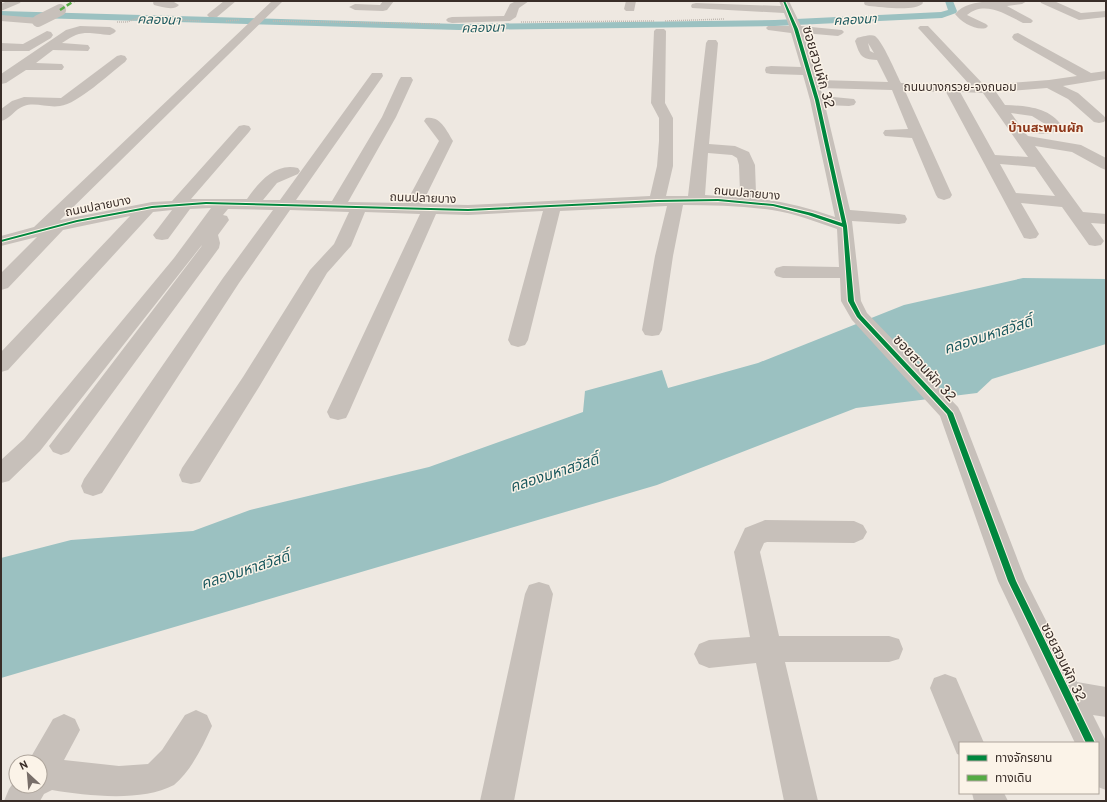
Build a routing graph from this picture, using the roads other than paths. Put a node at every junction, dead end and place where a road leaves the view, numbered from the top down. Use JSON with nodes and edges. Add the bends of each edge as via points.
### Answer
{"nodes":[{"id":1,"x":16,"y":1,"type":"edge"},
{"id":2,"x":160,"y":1,"type":"edge"},
{"id":3,"x":231,"y":1,"type":"edge"},
{"id":4,"x":278,"y":1,"type":"edge"},
{"id":5,"x":389,"y":1,"type":"edge"},
{"id":6,"x":524,"y":1,"type":"edge"},
{"id":7,"x":917,"y":1,"type":"edge"},
{"id":8,"x":1016,"y":1,"type":"edge"},
{"id":9,"x":1045,"y":1,"type":"edge"},
{"id":10,"x":869,"y":3,"type":"dead end"},
{"id":11,"x":995,"y":4,"type":"junction"},
{"id":12,"x":174,"y":5,"type":"dead end"},
{"id":13,"x":696,"y":6,"type":"dead end"},
{"id":14,"x":354,"y":7,"type":"dead end"},
{"id":15,"x":1,"y":8,"type":"edge"},
{"id":16,"x":60,"y":10,"type":"dead end"},
{"id":17,"x":1106,"y":14,"type":"edge"},
{"id":18,"x":790,"y":16,"type":"edge"},
{"id":19,"x":1,"y":18,"type":"edge"},
{"id":20,"x":213,"y":19,"type":"road end"},
{"id":21,"x":452,"y":20,"type":"dead end"},
{"id":22,"x":1028,"y":21,"type":"dead end"},
{"id":23,"x":64,"y":25,"type":"dead end"},
{"id":24,"x":982,"y":26,"type":"dead end"},
{"id":25,"x":772,"y":28,"type":"dead end"},
{"id":26,"x":924,"y":28,"type":"dead end"},
{"id":27,"x":110,"y":31,"type":"dead end"},
{"id":28,"x":660,"y":31,"type":"dead end"},
{"id":29,"x":838,"y":32,"type":"dead end"},
{"id":30,"x":1018,"y":37,"type":"dead end"},
{"id":31,"x":712,"y":43,"type":"dead end"},
{"id":32,"x":50,"y":46,"type":"junction"},
{"id":33,"x":1,"y":47,"type":"edge"},
{"id":34,"x":84,"y":48,"type":"dead end"},
{"id":35,"x":882,"y":57,"type":"dead end"},
{"id":36,"x":121,"y":59,"type":"dead end"},
{"id":37,"x":24,"y":66,"type":"junction"},
{"id":38,"x":58,"y":67,"type":"dead end"},
{"id":39,"x":824,"y":69,"type":"dead end"},
{"id":40,"x":770,"y":70,"type":"dead end"},
{"id":41,"x":810,"y":74,"type":"junction"},
{"id":42,"x":1106,"y":75,"type":"edge"},
{"id":43,"x":377,"y":76,"type":"dead end"},
{"id":44,"x":1048,"y":77,"type":"junction"},
{"id":45,"x":1090,"y":78,"type":"junction"},
{"id":46,"x":1,"y":80,"type":"edge"},
{"id":47,"x":406,"y":80,"type":"dead end"},
{"id":48,"x":1,"y":86,"type":"edge"},
{"id":49,"x":15,"y":87,"type":"dead end"},
{"id":50,"x":897,"y":87,"type":"junction"},
{"id":51,"x":951,"y":88,"type":"junction"},
{"id":52,"x":983,"y":89,"type":"junction"},
{"id":53,"x":817,"y":100,"type":"junction"},
{"id":54,"x":849,"y":102,"type":"dead end"},
{"id":55,"x":1002,"y":109,"type":"junction"},
{"id":56,"x":1,"y":117,"type":"edge"},
{"id":57,"x":1099,"y":119,"type":"dead end"},
{"id":58,"x":431,"y":121,"type":"dead end"},
{"id":59,"x":1015,"y":128,"type":"junction"},
{"id":60,"x":244,"y":129,"type":"dead end"},
{"id":61,"x":890,"y":133,"type":"dead end"},
{"id":62,"x":917,"y":134,"type":"junction"},
{"id":63,"x":1024,"y":140,"type":"junction"},
{"id":64,"x":700,"y":155,"type":"junction"},
{"id":65,"x":989,"y":159,"type":"junction"},
{"id":66,"x":1040,"y":163,"type":"junction"},
{"id":67,"x":1106,"y":165,"type":"edge"},
{"id":68,"x":292,"y":171,"type":"dead end"},
{"id":69,"x":748,"y":193,"type":"dead end"},
{"id":70,"x":944,"y":195,"type":"dead end"},
{"id":71,"x":1010,"y":197,"type":"junction"},
{"id":72,"x":696,"y":200,"type":"junction"},
{"id":73,"x":657,"y":201,"type":"junction"},
{"id":74,"x":676,"y":201,"type":"junction"},
{"id":75,"x":1067,"y":202,"type":"junction"},
{"id":76,"x":236,"y":204,"type":"junction"},
{"id":77,"x":181,"y":205,"type":"junction"},
{"id":78,"x":284,"y":205,"type":"junction"},
{"id":79,"x":553,"y":206,"type":"junction"},
{"id":80,"x":337,"y":207,"type":"junction"},
{"id":81,"x":359,"y":207,"type":"junction"},
{"id":82,"x":147,"y":208,"type":"junction"},
{"id":83,"x":420,"y":209,"type":"junction"},
{"id":84,"x":1078,"y":217,"type":"junction"},
{"id":85,"x":899,"y":218,"type":"dead end"},
{"id":86,"x":1106,"y":219,"type":"edge"},
{"id":87,"x":844,"y":220,"type":"junction"},
{"id":88,"x":57,"y":226,"type":"junction"},
{"id":89,"x":40,"y":230,"type":"junction"},
{"id":90,"x":1030,"y":234,"type":"dead end"},
{"id":91,"x":162,"y":235,"type":"dead end"},
{"id":92,"x":1,"y":241,"type":"edge"},
{"id":93,"x":1095,"y":241,"type":"dead end"},
{"id":94,"x":783,"y":272,"type":"dead end"},
{"id":95,"x":848,"y":273,"type":"junction"},
{"id":96,"x":1,"y":284,"type":"edge"},
{"id":97,"x":652,"y":330,"type":"dead end"},
{"id":98,"x":518,"y":340,"type":"dead end"},
{"id":99,"x":1,"y":365,"type":"edge"},
{"id":100,"x":338,"y":412,"type":"dead end"},
{"id":101,"x":60,"y":446,"type":"dead end"},
{"id":102,"x":1,"y":474,"type":"edge"},
{"id":103,"x":191,"y":475,"type":"dead end"},
{"id":104,"x":92,"y":486,"type":"dead end"},
{"id":105,"x":854,"y":532,"type":"dead end"},
{"id":106,"x":539,"y":594,"type":"dead end"},
{"id":107,"x":767,"y":649,"type":"junction"},
{"id":108,"x":889,"y":649,"type":"dead end"},
{"id":109,"x":709,"y":654,"type":"dead end"},
{"id":110,"x":946,"y":688,"type":"dead end"},
{"id":111,"x":1067,"y":695,"type":"junction"},
{"id":112,"x":1106,"y":702,"type":"edge"},
{"id":113,"x":196,"y":726,"type":"dead end"},
{"id":114,"x":64,"y":730,"type":"dead end"},
{"id":115,"x":968,"y":742,"type":"edge"},
{"id":116,"x":1095,"y":742,"type":"edge"},
{"id":117,"x":1099,"y":753,"type":"edge"},
{"id":118,"x":48,"y":758,"type":"edge"},
{"id":119,"x":1106,"y":774,"type":"edge"},
{"id":120,"x":48,"y":775,"type":"edge"},
{"id":121,"x":497,"y":801,"type":"edge"},
{"id":122,"x":802,"y":801,"type":"edge"}],
"edges":[{"from":1,"to":15,"type":"street"},
{"from":2,"to":12,"type":"street","via":[[158,2]]},
{"from":3,"to":20,"type":"street"},
{"from":4,"to":89,"type":"street"},
{"from":5,"to":14,"type":"street","via":[[382,8]]},
{"from":6,"to":21,"type":"street","via":[[514,6],[510,17],[506,19]]},
{"from":7,"to":10,"type":"street","via":[[918,3],[912,5]]},
{"from":8,"to":11,"type":"street"},
{"from":9,"to":17,"type":"street","via":[[1079,17]]},
{"from":11,"to":22,"type":"street"},
{"from":11,"to":24,"type":"street","via":[[972,7],[961,14]]},
{"from":13,"to":18,"type":"street"},
{"from":16,"to":19,"type":"street","bridge":true,"via":[[38,21]]},
{"from":18,"to":25,"type":"street"},
{"from":18,"to":29,"type":"street"},
{"from":18,"to":41,"type":"street","name":"ซอยสวนผัก 32"},
{"from":23,"to":33,"type":"street","via":[[25,48]]},
{"from":26,"to":52,"type":"street"},
{"from":27,"to":32,"type":"street","via":[[80,29],[70,32]]},
{"from":28,"to":73,"type":"street","via":[[658,103],[666,118],[666,166]]},
{"from":30,"to":45,"type":"street"},
{"from":31,"to":64,"type":"street"},
{"from":32,"to":34,"type":"street"},
{"from":32,"to":37,"type":"street"},
{"from":35,"to":50,"type":"street"},
{"from":36,"to":56,"type":"street","via":[[66,101],[18,103]]},
{"from":37,"to":38,"type":"street"},
{"from":37,"to":46,"type":"street"},
{"from":39,"to":41,"type":"street"},
{"from":40,"to":41,"type":"street"},
{"from":41,"to":50,"type":"street","name":"ถนนบางกรวย-จงถนอม"},
{"from":41,"to":53,"type":"street","name":"ซอยสวนผัก 32"},
{"from":42,"to":45,"type":"street","name":"ถนนบางกรวย-จงถนอม"},
{"from":43,"to":78,"type":"street"},
{"from":44,"to":45,"type":"street","name":"ถนนบางกรวย-จงถนอม","via":[[1067,81]]},
{"from":44,"to":52,"type":"street","name":"ถนนบางกรวย-จงถนอม"},
{"from":44,"to":57,"type":"street"},
{"from":47,"to":80,"type":"street","via":[[389,117]]},
{"from":48,"to":49,"type":"street"},
{"from":50,"to":51,"type":"street","name":"ถนนบางกรวย-จงถนอม"},
{"from":50,"to":62,"type":"street"},
{"from":51,"to":52,"type":"street","name":"ถนนบางกรวย-จงถนอม"},
{"from":51,"to":65,"type":"street"},
{"from":52,"to":55,"type":"street"},
{"from":53,"to":54,"type":"street"},
{"from":53,"to":87,"type":"street","name":"ซอยสวนผัก 32"},
{"from":55,"to":59,"type":"street"},
{"from":55,"to":59,"type":"street","via":[[1036,112],[1044,115],[1055,126]]},
{"from":58,"to":83,"type":"street","via":[[446,141]]},
{"from":59,"to":63,"type":"street"},
{"from":60,"to":77,"type":"street"},
{"from":61,"to":62,"type":"street"},
{"from":62,"to":70,"type":"street"},
{"from":63,"to":66,"type":"street"},
{"from":63,"to":67,"type":"street","via":[[1076,148]]},
{"from":64,"to":69,"type":"street","via":[[747,165]]},
{"from":64,"to":72,"type":"street"},
{"from":65,"to":66,"type":"street"},
{"from":65,"to":71,"type":"street"},
{"from":66,"to":75,"type":"street"},
{"from":68,"to":76,"type":"street","via":[[269,180]]},
{"from":71,"to":75,"type":"street"},
{"from":71,"to":90,"type":"street"},
{"from":72,"to":74,"type":"street","name":"ถนนปลายบาง"},
{"from":72,"to":87,"type":"street","name":"ถนนปลายบาง","via":[[743,201],[773,205]]},
{"from":73,"to":74,"type":"street","name":"ถนนปลายบาง"},
{"from":73,"to":79,"type":"street","name":"ถนนปลายบาง"},
{"from":74,"to":97,"type":"street"},
{"from":75,"to":84,"type":"street"},
{"from":76,"to":77,"type":"street","name":"ถนนปลายบาง"},
{"from":76,"to":78,"type":"street","name":"ถนนปลายบาง"},
{"from":76,"to":101,"type":"street","via":[[209,234],[210,248]]},
{"from":76,"to":102,"type":"street","via":[[180,262],[32,444]]},
{"from":77,"to":82,"type":"street","name":"ถนนปลายบาง"},
{"from":77,"to":91,"type":"street"},
{"from":78,"to":80,"type":"street","name":"ถนนปลายบาง"},
{"from":78,"to":104,"type":"street"},
{"from":79,"to":83,"type":"street","name":"ถนนปลายบาง","via":[[468,210]]},
{"from":79,"to":98,"type":"street"},
{"from":80,"to":81,"type":"street","name":"ถนนปลายบาง"},
{"from":81,"to":83,"type":"street","name":"ถนนปลายบาง"},
{"from":81,"to":103,"type":"street","via":[[342,246],[319,270]]},
{"from":82,"to":88,"type":"street","name":"ถนนปลายบาง"},
{"from":82,"to":99,"type":"street"},
{"from":83,"to":100,"type":"street"},
{"from":84,"to":86,"type":"street"},
{"from":84,"to":93,"type":"street"},
{"from":85,"to":87,"type":"street","name":"ถนนปลายบาง"},
{"from":87,"to":95,"type":"street","name":"ซอยสวนผัก 32"},
{"from":88,"to":89,"type":"street","name":"ถนนปลายบาง"},
{"from":88,"to":96,"type":"street"},
{"from":89,"to":92,"type":"street","name":"ถนนปลายบาง"},
{"from":94,"to":95,"type":"street"},
{"from":95,"to":111,"type":"street","name":"ซอยสวนผัก 32","via":[[851,301],[859,316],[950,413],[1012,581]]},
{"from":105,"to":107,"type":"street","via":[[765,531],[754,536],[747,552]]},
{"from":106,"to":121,"type":"street"},
{"from":107,"to":108,"type":"street"},
{"from":107,"to":109,"type":"street"},
{"from":107,"to":122,"type":"street"},
{"from":110,"to":115,"type":"street"},
{"from":111,"to":112,"type":"street"},
{"from":111,"to":116,"type":"street","name":"ซอยสวนผัก 32"},
{"from":113,"to":120,"type":"street","via":[[171,765],[158,777],[132,784]]},
{"from":114,"to":118,"type":"street"},
{"from":117,"to":119,"type":"street","name":"ซอยสวนผัก 32"}]}
